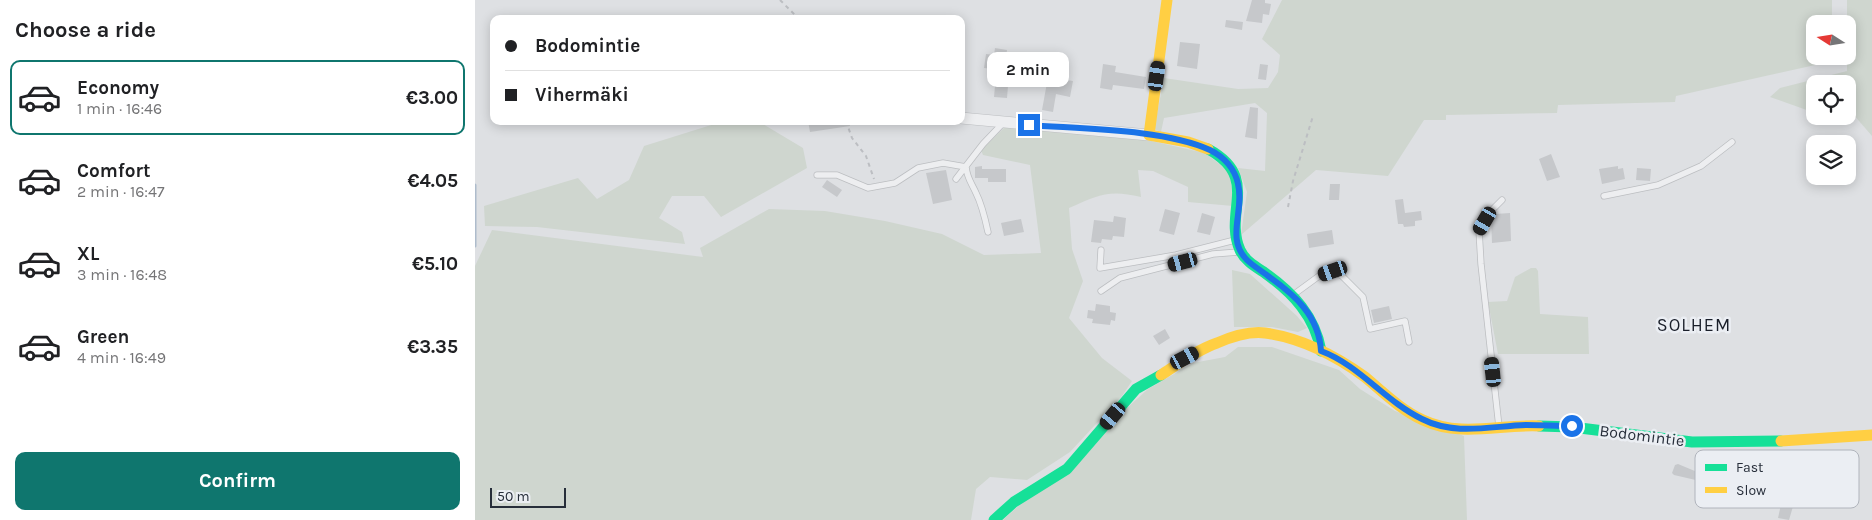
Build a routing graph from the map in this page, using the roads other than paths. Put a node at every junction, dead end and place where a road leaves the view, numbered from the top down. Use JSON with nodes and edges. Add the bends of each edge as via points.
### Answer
{"nodes":[{"id":1,"x":1167,"y":0,"type":"edge"},
{"id":2,"x":965,"y":118,"type":"edge"},
{"id":3,"x":1004,"y":122,"type":"junction"},
{"id":4,"x":1149,"y":135,"type":"junction"},
{"id":5,"x":1732,"y":142,"type":"dead end"},
{"id":6,"x":966,"y":167,"type":"junction"},
{"id":7,"x":817,"y":175,"type":"dead end"},
{"id":8,"x":956,"y":179,"type":"dead end"},
{"id":9,"x":1604,"y":196,"type":"dead end"},
{"id":10,"x":1501,"y":200,"type":"dead end"},
{"id":11,"x":988,"y":232,"type":"dead end"},
{"id":12,"x":1235,"y":240,"type":"junction"},
{"id":13,"x":1101,"y":250,"type":"dead end"},
{"id":14,"x":1241,"y":252,"type":"junction"},
{"id":15,"x":1101,"y":291,"type":"dead end"},
{"id":16,"x":1293,"y":295,"type":"junction"},
{"id":17,"x":1409,"y":342,"type":"dead end"},
{"id":18,"x":1321,"y":351,"type":"junction"},
{"id":19,"x":1499,"y":427,"type":"junction"},
{"id":20,"x":1872,"y":435,"type":"edge"},
{"id":21,"x":994,"y":520,"type":"edge"}],
"edges":[{"from":1,"to":4,"type":"street"},
{"from":2,"to":3,"type":"street"},
{"from":3,"to":4,"type":"street"},
{"from":3,"to":6,"type":"lane"},
{"from":4,"to":12,"type":"street","via":[[1210,150],[1233,170],[1239,185]]},
{"from":5,"to":9,"type":"lane","via":[[1701,166],[1658,185]]},
{"from":6,"to":7,"type":"lane","via":[[943,163],[918,168],[895,183],[868,188],[837,175]]},
{"from":6,"to":8,"type":"lane"},
{"from":6,"to":11,"type":"lane","via":[[967,181],[975,190]]},
{"from":10,"to":19,"type":"lane","via":[[1479,230]]},
{"from":12,"to":13,"type":"lane","via":[[1176,255],[1100,268]]},
{"from":12,"to":14,"type":"street"},
{"from":14,"to":15,"type":"lane","via":[[1213,254],[1120,278]]},
{"from":14,"to":16,"type":"street","via":[[1247,261]]},
{"from":16,"to":17,"type":"lane","via":[[1319,276],[1333,271],[1363,297],[1370,329],[1405,321]]},
{"from":16,"to":18,"type":"street","via":[[1313,320]]},
{"from":18,"to":19,"type":"street","name":"Bodomintie","via":[[1364,377],[1423,420],[1448,428]]},
{"from":18,"to":21,"type":"street","name":"Bodomintie","via":[[1264,333],[1244,334],[1200,350],[1136,389],[1067,468],[1014,502]]},
{"from":19,"to":20,"type":"street","name":"Bodomintie","via":[[1572,426],[1692,442],[1837,440]]}]}
